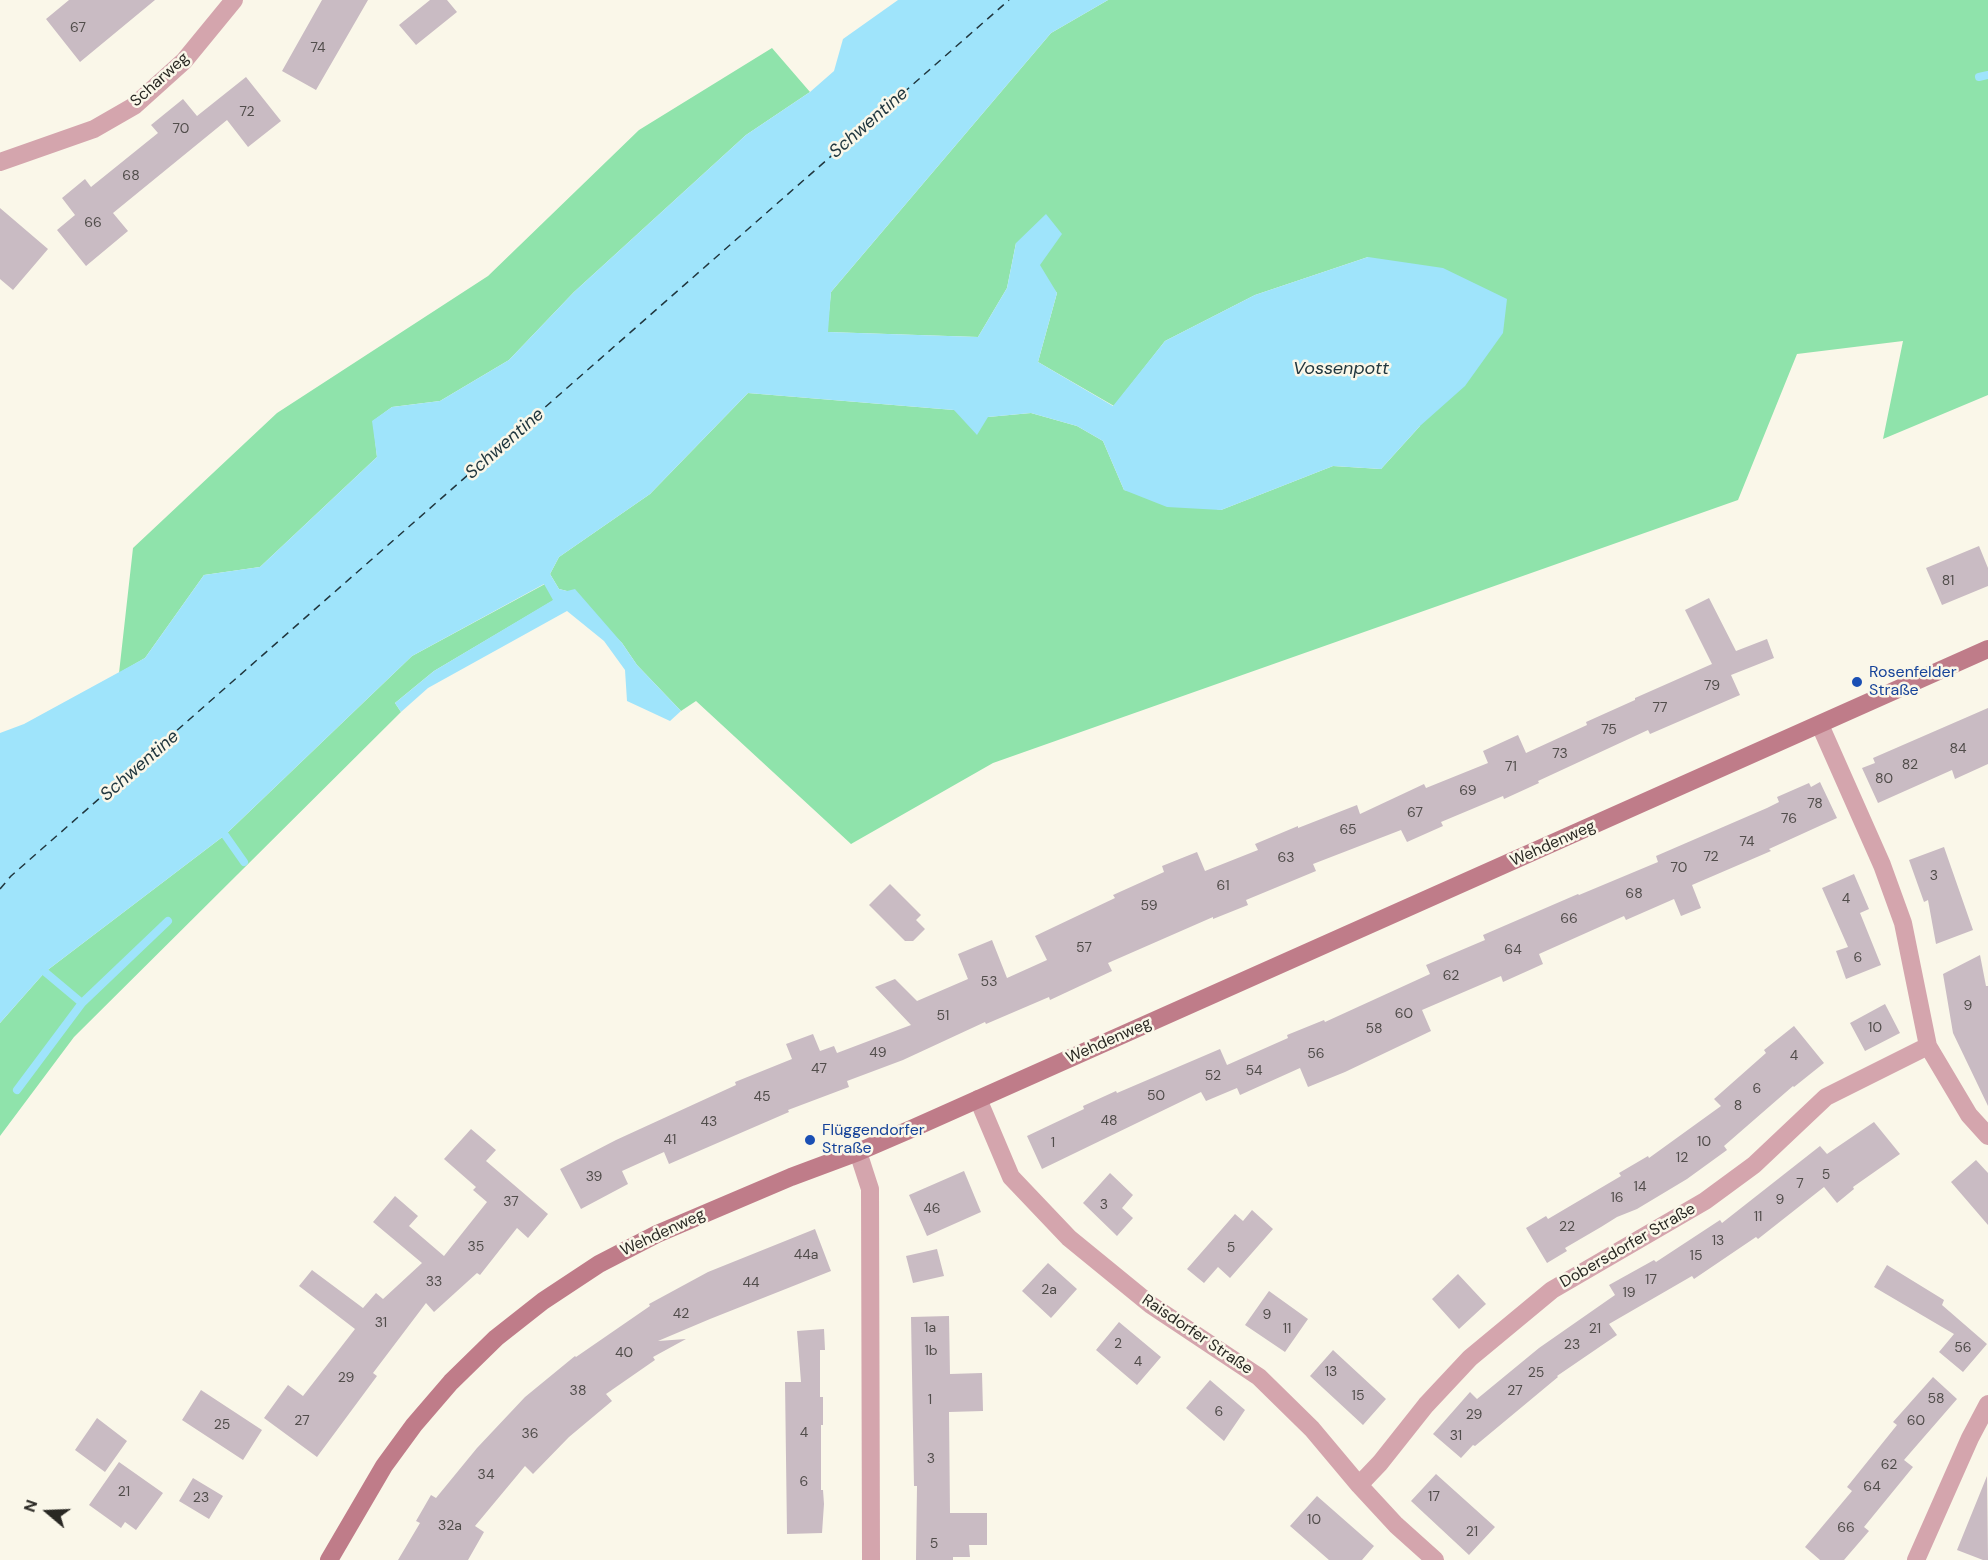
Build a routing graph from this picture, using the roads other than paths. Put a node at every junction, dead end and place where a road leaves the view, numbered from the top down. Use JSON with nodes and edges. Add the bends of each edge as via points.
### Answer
{"nodes":[{"id":1,"x":234,"y":0,"type":"edge"},
{"id":2,"x":0,"y":162,"type":"edge"},
{"id":3,"x":1988,"y":649,"type":"edge"},
{"id":4,"x":1820,"y":725,"type":"junction"},
{"id":5,"x":1928,"y":1046,"type":"junction"},
{"id":6,"x":978,"y":1099,"type":"junction"},
{"id":7,"x":1988,"y":1136,"type":"edge"},
{"id":8,"x":858,"y":1152,"type":"junction"},
{"id":9,"x":1988,"y":1404,"type":"edge"},
{"id":10,"x":1359,"y":1485,"type":"junction"},
{"id":11,"x":329,"y":1560,"type":"edge"},
{"id":12,"x":871,"y":1560,"type":"edge"},
{"id":13,"x":1435,"y":1560,"type":"edge"},
{"id":14,"x":1916,"y":1560,"type":"edge"}],
"edges":[{"from":1,"to":2,"type":"street","name":"Scharweg","via":[[184,61],[134,106],[93,129]]},
{"from":3,"to":4,"type":"main road","name":"Wehdenweg"},
{"from":4,"to":5,"type":"street","via":[[1882,865],[1903,923]]},
{"from":4,"to":6,"type":"main road","name":"Wehdenweg"},
{"from":5,"to":7,"type":"street","via":[[1969,1115]]},
{"from":5,"to":10,"type":"street","name":"Dobersdorfer Straße","via":[[1826,1097],[1754,1165],[1705,1201],[1552,1290],[1470,1358]]},
{"from":6,"to":8,"type":"main road","name":"Wehdenweg"},
{"from":6,"to":10,"type":"street","name":"Raisdorfer Straße","via":[[1011,1178],[1069,1238],[1152,1305],[1259,1377],[1312,1429]]},
{"from":8,"to":11,"type":"main road","name":"Wehdenweg","via":[[657,1233],[599,1264],[543,1301],[496,1338],[414,1425],[384,1466]]},
{"from":8,"to":12,"type":"street","via":[[870,1189]]},
{"from":9,"to":14,"type":"street"},
{"from":10,"to":13,"type":"street","name":"Raisdorfer Straße"}]}
